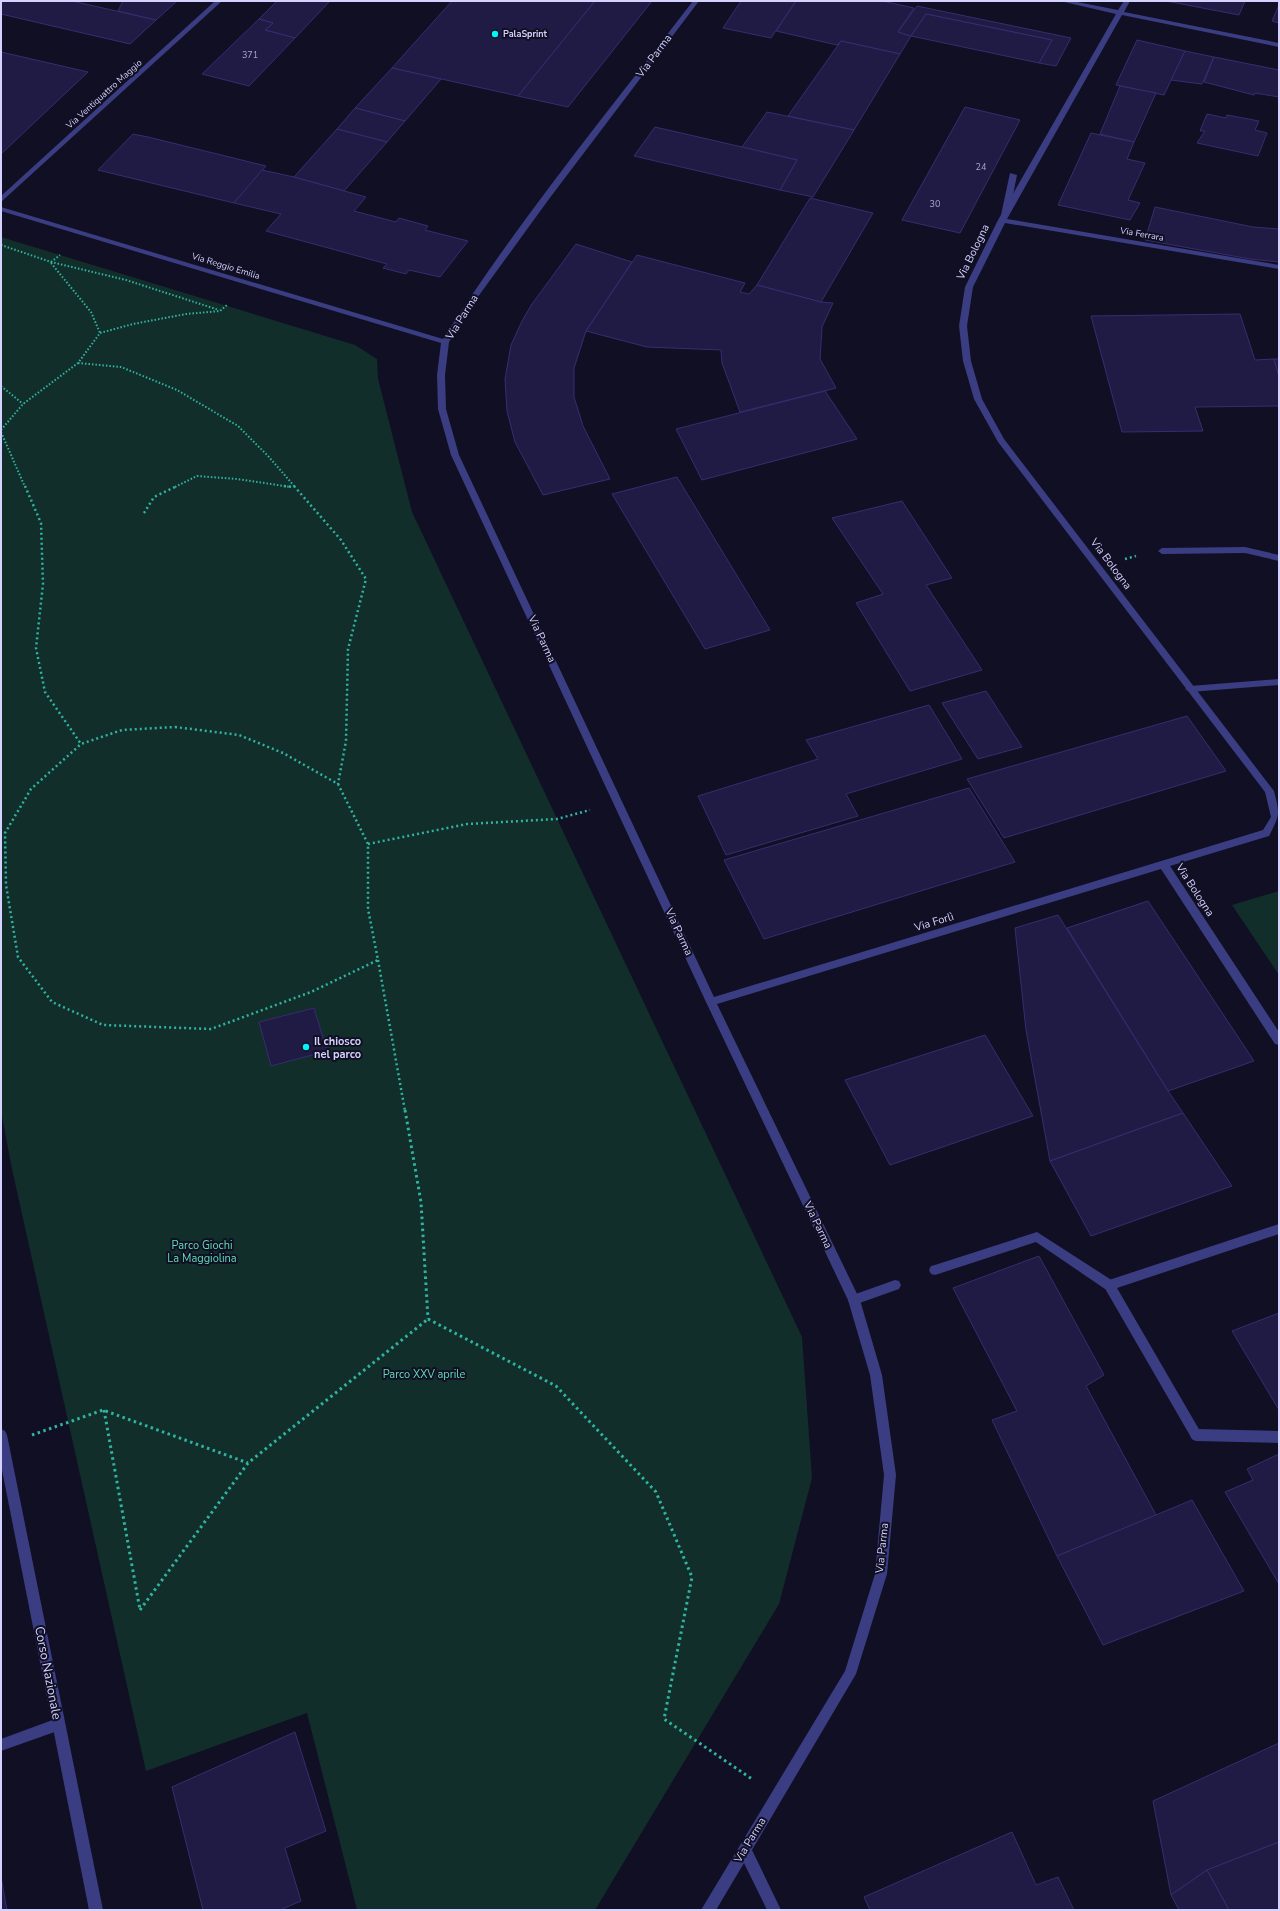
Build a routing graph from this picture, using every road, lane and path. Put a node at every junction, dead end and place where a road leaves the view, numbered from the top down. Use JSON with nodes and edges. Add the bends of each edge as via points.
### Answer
{"nodes":[{"id":1,"x":218,"y":1,"type":"edge"},
{"id":2,"x":696,"y":1,"type":"edge"},
{"id":3,"x":1063,"y":1,"type":"edge"},
{"id":4,"x":1127,"y":1,"type":"edge"},
{"id":5,"x":1121,"y":13,"type":"junction"},
{"id":6,"x":1279,"y":45,"type":"edge"},
{"id":7,"x":1013,"y":174,"type":"dead end"},
{"id":8,"x":1,"y":200,"type":"edge"},
{"id":9,"x":1,"y":210,"type":"edge"},
{"id":10,"x":1003,"y":218,"type":"junction"},
{"id":11,"x":1,"y":245,"type":"edge"},
{"id":12,"x":51,"y":262,"type":"junction"},
{"id":13,"x":1279,"y":267,"type":"edge"},
{"id":14,"x":100,"y":333,"type":"junction"},
{"id":15,"x":445,"y":342,"type":"junction"},
{"id":16,"x":78,"y":363,"type":"junction"},
{"id":17,"x":1,"y":386,"type":"edge"},
{"id":18,"x":23,"y":404,"type":"junction"},
{"id":19,"x":1,"y":431,"type":"edge"},
{"id":20,"x":294,"y":487,"type":"junction"},
{"id":21,"x":144,"y":513,"type":"dead end"},
{"id":22,"x":1162,"y":551,"type":"joint"},
{"id":23,"x":1279,"y":558,"type":"edge"},
{"id":24,"x":1096,"y":565,"type":"junction"},
{"id":25,"x":1279,"y":682,"type":"edge"},
{"id":26,"x":1190,"y":688,"type":"junction"},
{"id":27,"x":81,"y":744,"type":"junction"},
{"id":28,"x":338,"y":784,"type":"junction"},
{"id":29,"x":619,"y":803,"type":"junction"},
{"id":30,"x":3,"y":834,"type":"edge"},
{"id":31,"x":368,"y":844,"type":"junction"},
{"id":32,"x":1164,"y":864,"type":"junction"},
{"id":33,"x":378,"y":960,"type":"junction"},
{"id":34,"x":711,"y":1002,"type":"junction"},
{"id":35,"x":1279,"y":1040,"type":"edge"},
{"id":36,"x":1279,"y":1229,"type":"edge"},
{"id":37,"x":935,"y":1270,"type":"dead end"},
{"id":38,"x":895,"y":1285,"type":"dead end"},
{"id":39,"x":1109,"y":1285,"type":"junction"},
{"id":40,"x":854,"y":1300,"type":"junction"},
{"id":41,"x":428,"y":1319,"type":"junction"},
{"id":42,"x":103,"y":1410,"type":"junction"},
{"id":43,"x":1279,"y":1437,"type":"edge"},
{"id":44,"x":2,"y":1440,"type":"edge"},
{"id":45,"x":248,"y":1463,"type":"junction"},
{"id":46,"x":58,"y":1724,"type":"junction"},
{"id":47,"x":1,"y":1745,"type":"edge"},
{"id":48,"x":777,"y":1796,"type":"junction"},
{"id":49,"x":744,"y":1850,"type":"junction"},
{"id":50,"x":96,"y":1910,"type":"edge"},
{"id":51,"x":708,"y":1910,"type":"edge"},
{"id":52,"x":774,"y":1910,"type":"edge"}],
"edges":[{"from":1,"to":8,"type":"street","name":"Via Ventiquattro Maggio"},
{"from":2,"to":15,"type":"street","name":"Via Parma","via":[[546,197],[469,304]]},
{"from":3,"to":5,"type":"street"},
{"from":4,"to":5,"type":"street","name":"Via Bologna"},
{"from":5,"to":6,"type":"street"},
{"from":5,"to":10,"type":"street","name":"Via Bologna"},
{"from":7,"to":10,"type":"street"},
{"from":9,"to":15,"type":"street","name":"Via Reggio Emilia"},
{"from":10,"to":13,"type":"street","name":"Via Ferrara"},
{"from":10,"to":24,"type":"street","name":"Via Bologna","via":[[969,287],[963,326],[967,361],[978,399],[1001,440]]},
{"from":11,"to":12,"type":"path"},
{"from":12,"to":14,"type":"path","via":[[91,312]]},
{"from":12,"to":14,"type":"path","via":[[126,280],[220,311],[186,314]]},
{"from":14,"to":16,"type":"path"},
{"from":15,"to":29,"type":"street","name":"Via Parma","via":[[441,375],[442,409],[455,455]]},
{"from":16,"to":18,"type":"path"},
{"from":16,"to":20,"type":"path","via":[[121,367],[177,390],[238,426]]},
{"from":17,"to":18,"type":"path"},
{"from":18,"to":19,"type":"path"},
{"from":19,"to":27,"type":"path","via":[[41,523],[43,584],[36,648],[45,692]]},
{"from":20,"to":21,"type":"path","via":[[197,476],[154,497]]},
{"from":20,"to":28,"type":"path","via":[[341,540],[366,579],[348,649],[346,741]]},
{"from":22,"to":23,"type":"street","via":[[1245,550]]},
{"from":22,"to":24,"type":"path"},
{"from":24,"to":26,"type":"street","name":"Via Bologna"},
{"from":25,"to":26,"type":"street"},
{"from":26,"to":32,"type":"street","name":"Via Bologna","via":[[1269,791],[1276,817],[1266,833]]},
{"from":27,"to":28,"type":"path","via":[[122,730],[175,727],[239,735],[283,753]]},
{"from":27,"to":30,"type":"path","via":[[31,789]]},
{"from":28,"to":31,"type":"path"},
{"from":29,"to":31,"type":"path","via":[[557,819],[467,824]]},
{"from":29,"to":34,"type":"street","name":"Via Parma"},
{"from":30,"to":33,"type":"path","via":[[6,885],[18,957],[52,1002],[103,1025],[212,1030],[311,992]]},
{"from":31,"to":33,"type":"path","via":[[368,909]]},
{"from":32,"to":34,"type":"street","name":"Via Forlì"},
{"from":32,"to":35,"type":"street","name":"Via Bologna"},
{"from":33,"to":41,"type":"path","via":[[421,1202]]},
{"from":34,"to":40,"type":"street","name":"Via Parma"},
{"from":36,"to":39,"type":"street"},
{"from":37,"to":39,"type":"street","via":[[1037,1237]]},
{"from":38,"to":40,"type":"street"},
{"from":39,"to":43,"type":"street","via":[[1196,1435]]},
{"from":40,"to":48,"type":"street","name":"Via Parma","via":[[876,1375],[890,1475],[881,1574],[850,1674]]},
{"from":41,"to":45,"type":"path"},
{"from":41,"to":48,"type":"path","via":[[556,1386],[656,1492],[692,1577],[664,1719]]},
{"from":42,"to":44,"type":"path"},
{"from":42,"to":45,"type":"path"},
{"from":42,"to":45,"type":"path","via":[[140,1610]]},
{"from":44,"to":46,"type":"street","name":"Corso Nazionale"},
{"from":46,"to":47,"type":"street"},
{"from":46,"to":50,"type":"street","name":"Corso Nazionale"},
{"from":48,"to":49,"type":"street","name":"Via Parma"},
{"from":49,"to":51,"type":"street","name":"Via Parma"},
{"from":49,"to":52,"type":"street"}]}
